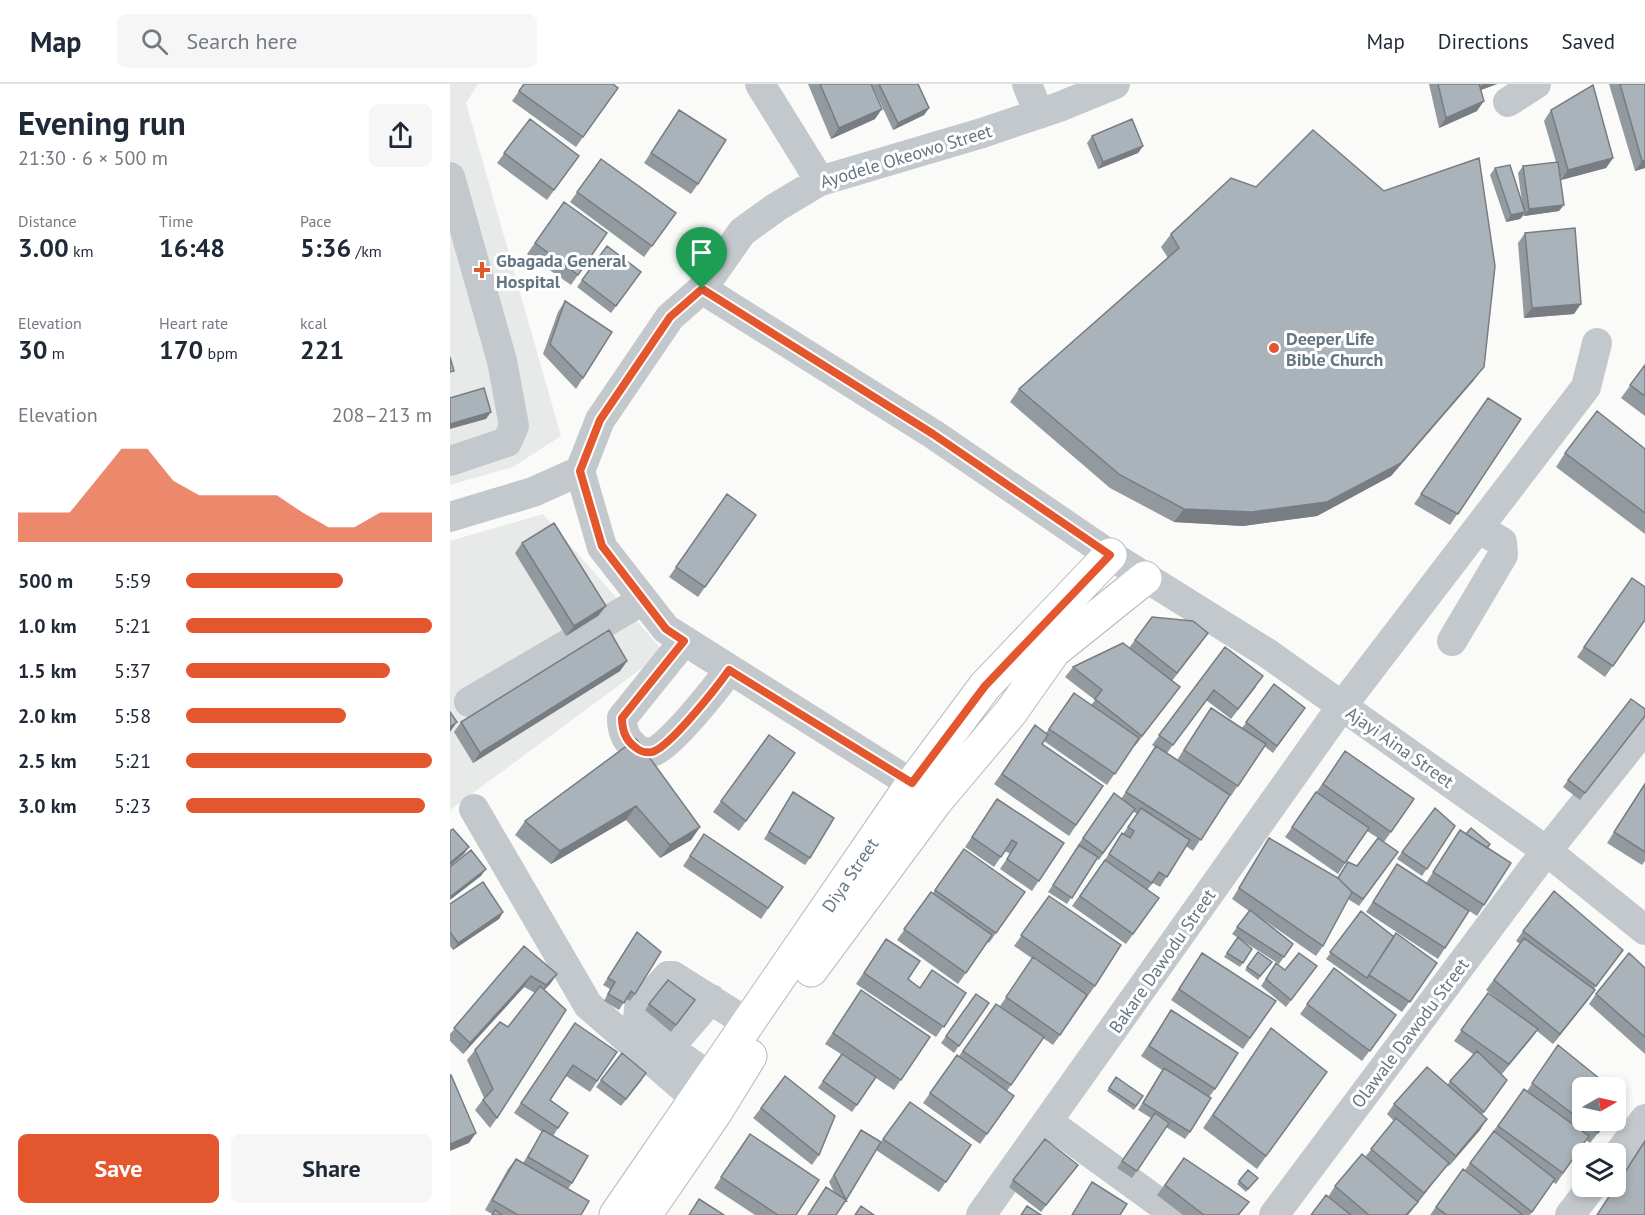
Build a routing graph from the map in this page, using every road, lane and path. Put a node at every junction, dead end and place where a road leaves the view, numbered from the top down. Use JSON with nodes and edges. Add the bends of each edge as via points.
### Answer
{"nodes":[{"id":1,"x":760,"y":84,"type":"edge"},
{"id":2,"x":1027,"y":84,"type":"edge"},
{"id":3,"x":1115,"y":84,"type":"edge"},
{"id":4,"x":1536,"y":84,"type":"edge"},
{"id":5,"x":1508,"y":102,"type":"dead end"},
{"id":6,"x":1039,"y":114,"type":"junction"},
{"id":7,"x":450,"y":177,"type":"edge"},
{"id":8,"x":820,"y":181,"type":"junction"},
{"id":9,"x":702,"y":289,"type":"junction"},
{"id":10,"x":1597,"y":343,"type":"dead end"},
{"id":11,"x":450,"y":460,"type":"edge"},
{"id":12,"x":580,"y":471,"type":"junction"},
{"id":13,"x":450,"y":516,"type":"edge"},
{"id":14,"x":1478,"y":528,"type":"junction"},
{"id":15,"x":1110,"y":555,"type":"junction"},
{"id":16,"x":1145,"y":578,"type":"junction"},
{"id":17,"x":643,"y":600,"type":"junction"},
{"id":18,"x":684,"y":641,"type":"junction"},
{"id":19,"x":1452,"y":641,"type":"dead end"},
{"id":20,"x":729,"y":670,"type":"junction"},
{"id":21,"x":469,"y":702,"type":"dead end"},
{"id":22,"x":1342,"y":706,"type":"junction"},
{"id":23,"x":1645,"y":729,"type":"edge"},
{"id":24,"x":650,"y":753,"type":"junction"},
{"id":25,"x":624,"y":774,"type":"edge"},
{"id":26,"x":912,"y":783,"type":"junction"},
{"id":27,"x":474,"y":809,"type":"dead end"},
{"id":28,"x":1548,"y":852,"type":"junction"},
{"id":29,"x":1645,"y":930,"type":"edge"},
{"id":30,"x":711,"y":999,"type":"junction"},
{"id":31,"x":749,"y":1024,"type":"junction"},
{"id":32,"x":669,"y":1048,"type":"junction"},
{"id":33,"x":702,"y":1088,"type":"junction"},
{"id":34,"x":1645,"y":1119,"type":"edge"},
{"id":35,"x":1048,"y":1122,"type":"junction"},
{"id":36,"x":1626,"y":1144,"type":"edge"},
{"id":37,"x":1584,"y":1197,"type":"edge"},
{"id":38,"x":616,"y":1215,"type":"edge"},
{"id":39,"x":645,"y":1215,"type":"edge"},
{"id":40,"x":981,"y":1215,"type":"edge"},
{"id":41,"x":1176,"y":1215,"type":"edge"},
{"id":42,"x":1274,"y":1215,"type":"edge"},
{"id":43,"x":1570,"y":1215,"type":"edge"}],
"edges":[{"from":1,"to":8,"type":"street"},
{"from":2,"to":6,"type":"street"},
{"from":3,"to":6,"type":"street","name":"Ayodele Okeowo Street"},
{"from":4,"to":5,"type":"street"},
{"from":6,"to":8,"type":"street","name":"Ayodele Okeowo Street"},
{"from":7,"to":11,"type":"street","via":[[501,361],[514,426],[507,442]]},
{"from":8,"to":9,"type":"street","name":"Ayodele Okeowo Street","via":[[742,232]]},
{"from":9,"to":12,"type":"street","name":"Ayodele Okeowo Street","via":[[670,317],[600,420]]},
{"from":9,"to":15,"type":"street","name":"Ajayi Aina Street","via":[[933,434]]},
{"from":10,"to":14,"type":"street","name":"Bakare Dawodu Street","via":[[1586,387]]},
{"from":12,"to":13,"type":"street","via":[[533,492]]},
{"from":12,"to":17,"type":"street","via":[[602,546]]},
{"from":14,"to":19,"type":"street","via":[[1502,542],[1503,555]]},
{"from":14,"to":22,"type":"street","name":"Bakare Dawodu Street"},
{"from":15,"to":16,"type":"street","name":"Ajayi Aina Street"},
{"from":15,"to":26,"type":"main road","name":"Diya Street","via":[[985,686]]},
{"from":16,"to":22,"type":"street","name":"Ajayi Aina Street","via":[[1267,653]]},
{"from":16,"to":39,"type":"main road","name":"Diya Street","via":[[1053,651],[1011,712],[936,801],[766,1032]]},
{"from":17,"to":18,"type":"street","via":[[666,629]]},
{"from":17,"to":21,"type":"street"},
{"from":18,"to":20,"type":"street"},
{"from":18,"to":24,"type":"street","via":[[622,718],[622,729],[631,744]]},
{"from":20,"to":24,"type":"street","via":[[678,732]]},
{"from":20,"to":26,"type":"street"},
{"from":22,"to":28,"type":"street","name":"Ajayi Aina Street"},
{"from":22,"to":35,"type":"street","name":"Bakare Dawodu Street"},
{"from":23,"to":28,"type":"street","name":"Olawale Dawodu Street"},
{"from":24,"to":25,"type":"street"},
{"from":26,"to":31,"type":"main road","name":"Diya Street"},
{"from":27,"to":33,"type":"street","via":[[588,1005]]},
{"from":28,"to":29,"type":"street","name":"Ajayi Aina Street"},
{"from":28,"to":42,"type":"street","name":"Olawale Dawodu Street"},
{"from":30,"to":31,"type":"street"},
{"from":30,"to":32,"type":"street"},
{"from":30,"to":32,"type":"street","via":[[668,976],[639,1008],[638,1019]]},
{"from":31,"to":33,"type":"main road","name":"Diya Street"},
{"from":32,"to":33,"type":"street"},
{"from":33,"to":38,"type":"main road","name":"Diya Street"},
{"from":34,"to":36,"type":"street"},
{"from":35,"to":40,"type":"street","name":"Bakare Dawodu Street"},
{"from":35,"to":41,"type":"street"},
{"from":37,"to":43,"type":"street"}]}
